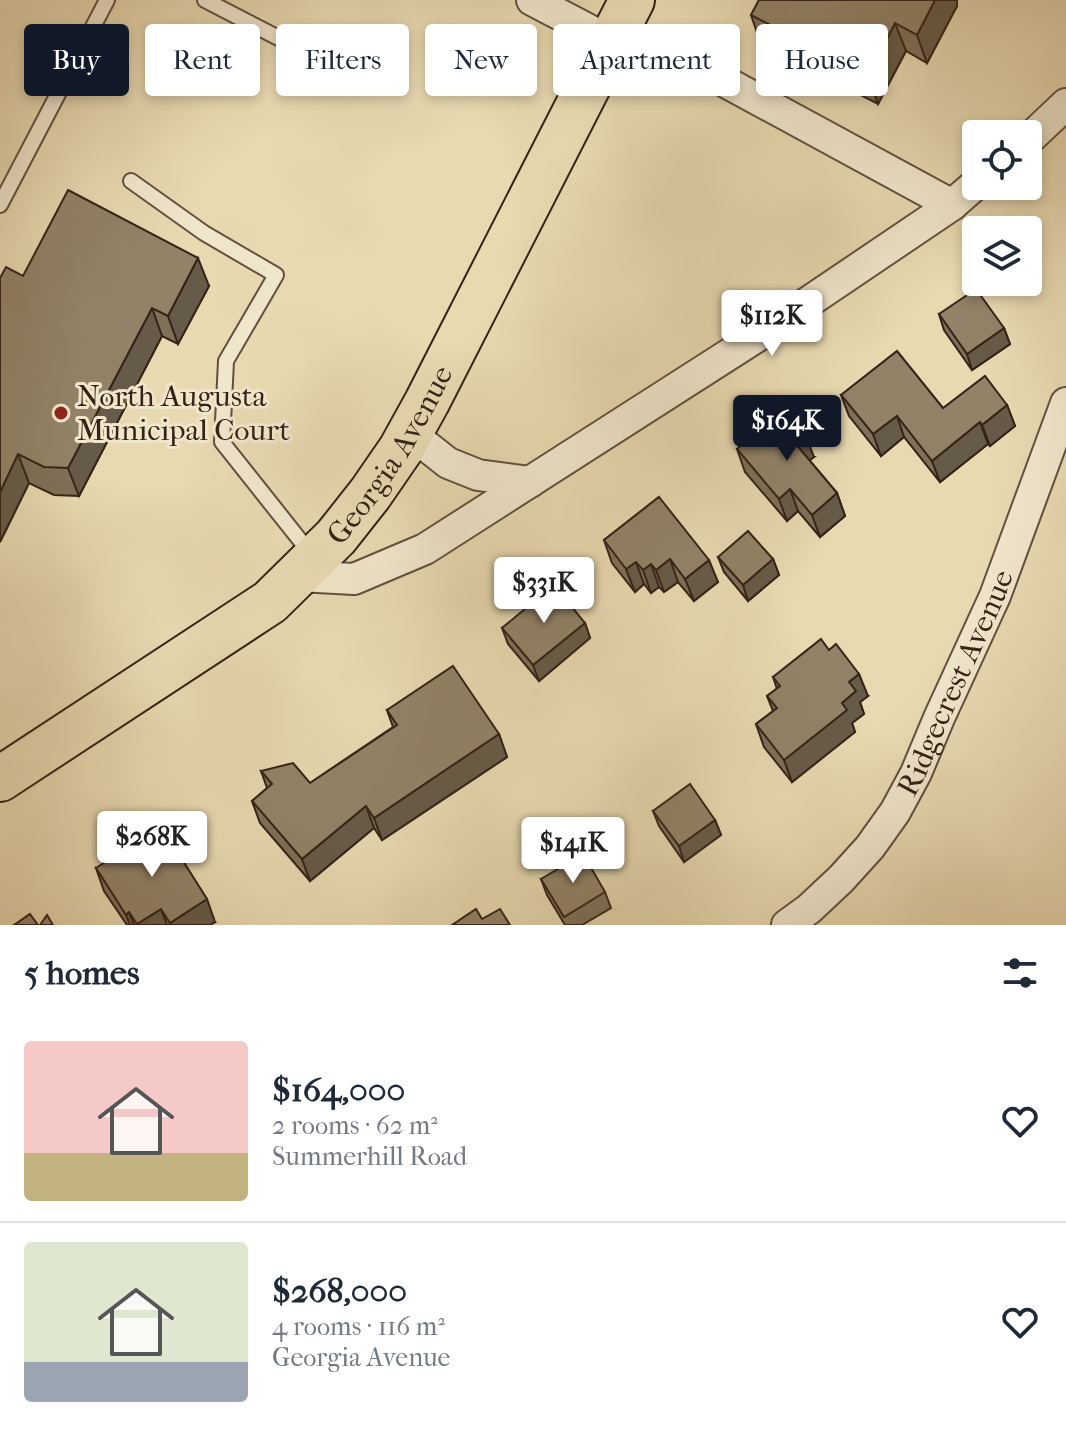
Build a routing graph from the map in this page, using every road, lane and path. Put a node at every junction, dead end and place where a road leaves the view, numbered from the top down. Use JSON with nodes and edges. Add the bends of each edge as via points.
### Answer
{"nodes":[{"id":1,"x":107,"y":0,"type":"edge"},
{"id":2,"x":205,"y":0,"type":"edge"},
{"id":3,"x":532,"y":0,"type":"edge"},
{"id":4,"x":632,"y":0,"type":"edge"},
{"id":5,"x":222,"y":4,"type":"edge"},
{"id":6,"x":578,"y":24,"type":"edge"},
{"id":7,"x":621,"y":24,"type":"edge"},
{"id":8,"x":276,"y":35,"type":"edge"},
{"id":9,"x":740,"y":90,"type":"edge"},
{"id":10,"x":584,"y":96,"type":"edge"},
{"id":11,"x":1066,"y":104,"type":"edge"},
{"id":12,"x":1042,"y":127,"type":"edge"},
{"id":13,"x":131,"y":181,"type":"dead end"},
{"id":14,"x":962,"y":196,"type":"edge"},
{"id":15,"x":0,"y":205,"type":"edge"},
{"id":16,"x":952,"y":205,"type":"junction"},
{"id":17,"x":1066,"y":403,"type":"edge"},
{"id":18,"x":410,"y":433,"type":"junction"},
{"id":19,"x":530,"y":482,"type":"junction"},
{"id":20,"x":307,"y":568,"type":"junction"},
{"id":21,"x":0,"y":779,"type":"edge"},
{"id":22,"x":787,"y":925,"type":"edge"}],
"edges":[{"from":1,"to":15,"type":"lane"},
{"from":2,"to":5,"type":"lane"},
{"from":3,"to":6,"type":"street"},
{"from":4,"to":7,"type":"main road","name":"Georgia Avenue"},
{"from":5,"to":8,"type":"lane"},
{"from":9,"to":16,"type":"street"},
{"from":10,"to":18,"type":"main road","name":"Georgia Avenue"},
{"from":11,"to":12,"type":"street"},
{"from":13,"to":20,"type":"lane","via":[[276,275],[226,361],[222,442]]},
{"from":14,"to":16,"type":"street"},
{"from":16,"to":19,"type":"street"},
{"from":17,"to":22,"type":"street","name":"Ridgecrest Avenue","via":[[995,596],[916,773],[870,847]]},
{"from":18,"to":19,"type":"street","via":[[457,467]]},
{"from":18,"to":20,"type":"main road","name":"Georgia Avenue","via":[[370,494]]},
{"from":19,"to":20,"type":"street","via":[[425,549],[354,579]]},
{"from":20,"to":21,"type":"main road","name":"Georgia Avenue","via":[[270,602]]}]}
